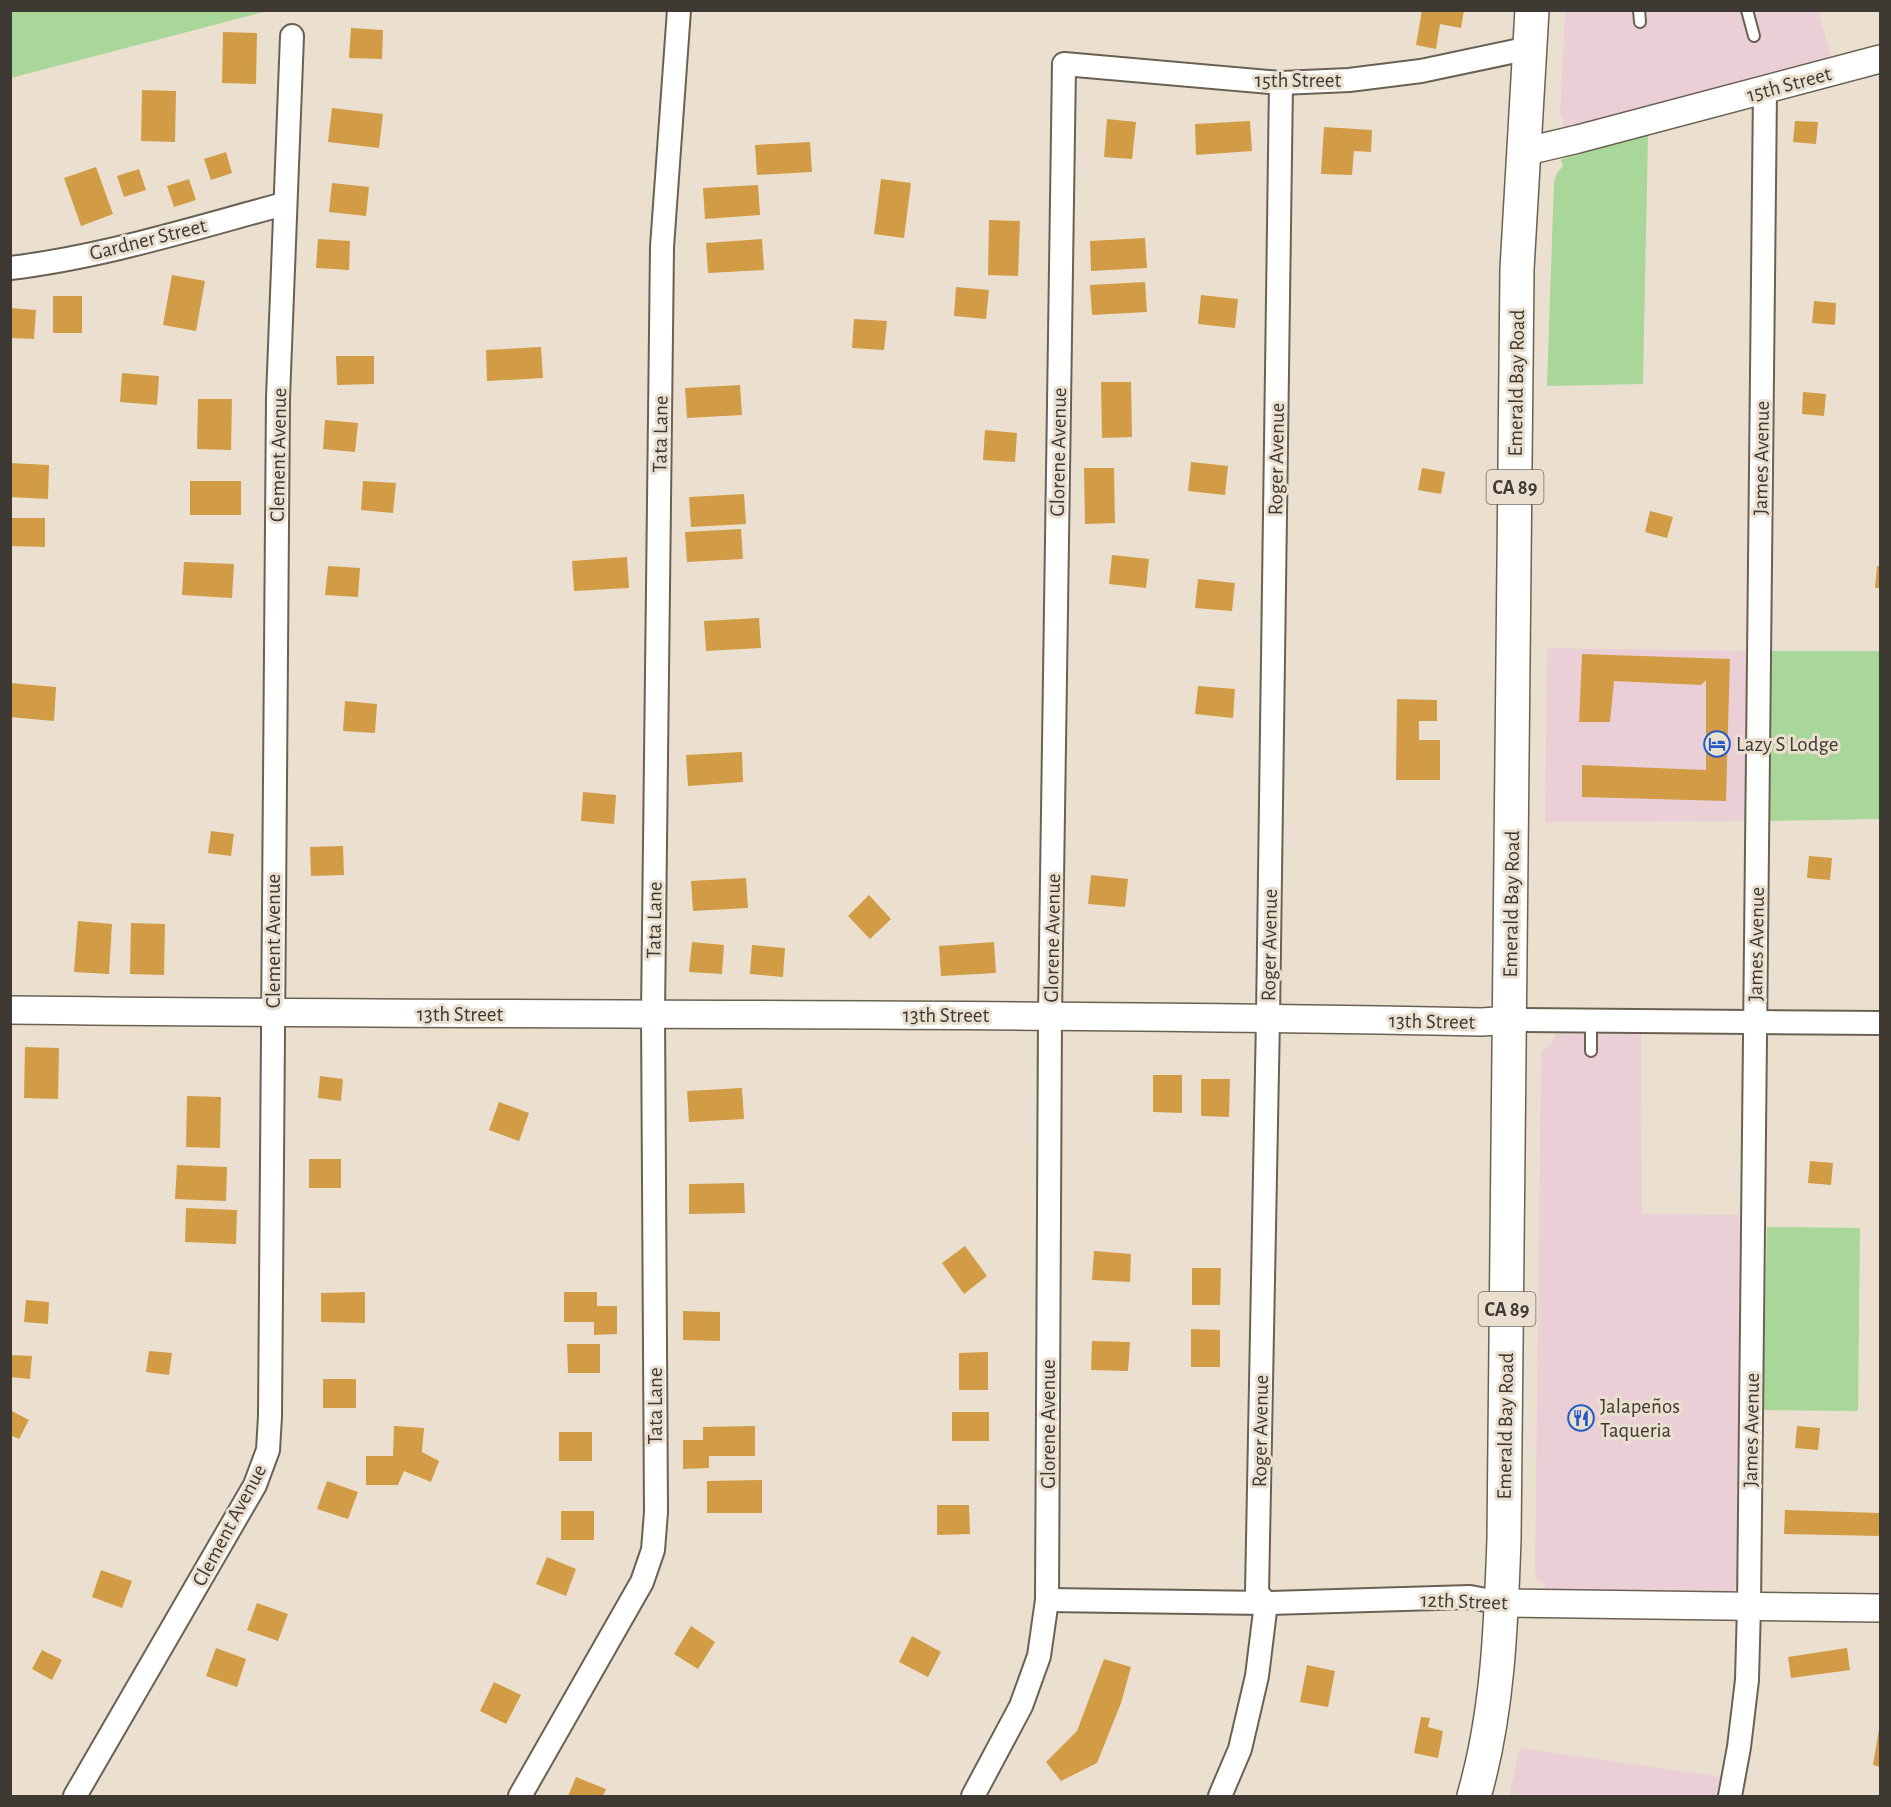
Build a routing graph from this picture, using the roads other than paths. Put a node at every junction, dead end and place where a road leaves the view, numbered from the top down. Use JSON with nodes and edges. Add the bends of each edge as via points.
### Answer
{"nodes":[{"id":1,"x":679,"y":10,"type":"edge"},
{"id":2,"x":1532,"y":10,"type":"edge"},
{"id":3,"x":1746,"y":10,"type":"edge"},
{"id":4,"x":292,"y":36,"type":"dead end"},
{"id":5,"x":1754,"y":36,"type":"dead end"},
{"id":6,"x":1530,"y":48,"type":"junction"},
{"id":7,"x":1881,"y":59,"type":"edge"},
{"id":8,"x":1064,"y":64,"type":"joint"},
{"id":9,"x":1281,"y":83,"type":"junction"},
{"id":10,"x":1765,"y":90,"type":"junction"},
{"id":11,"x":1522,"y":152,"type":"junction"},
{"id":12,"x":284,"y":204,"type":"junction"},
{"id":13,"x":10,"y":268,"type":"edge"},
{"id":14,"x":10,"y":1010,"type":"edge"},
{"id":15,"x":273,"y":1013,"type":"junction"},
{"id":16,"x":653,"y":1014,"type":"junction"},
{"id":17,"x":1050,"y":1016,"type":"junction"},
{"id":18,"x":1268,"y":1018,"type":"junction"},
{"id":19,"x":1510,"y":1020,"type":"junction"},
{"id":20,"x":1592,"y":1021,"type":"junction"},
{"id":21,"x":1755,"y":1022,"type":"junction"},
{"id":22,"x":1881,"y":1023,"type":"edge"},
{"id":23,"x":1591,"y":1051,"type":"dead end"},
{"id":24,"x":1047,"y":1600,"type":"junction"},
{"id":25,"x":1502,"y":1603,"type":"junction"},
{"id":26,"x":1266,"y":1604,"type":"junction"},
{"id":27,"x":1749,"y":1606,"type":"junction"},
{"id":28,"x":1881,"y":1608,"type":"edge"},
{"id":29,"x":75,"y":1797,"type":"edge"},
{"id":30,"x":520,"y":1797,"type":"edge"},
{"id":31,"x":973,"y":1797,"type":"edge"},
{"id":32,"x":1220,"y":1797,"type":"edge"},
{"id":33,"x":1474,"y":1797,"type":"edge"},
{"id":34,"x":1730,"y":1797,"type":"edge"}],
"edges":[{"from":1,"to":16,"type":"street","name":"Tata Lane","via":[[662,247]]},
{"from":2,"to":6,"type":"main road","name":"Emerald Bay Road","number":"CA 89"},
{"from":3,"to":5,"type":"lane"},
{"from":4,"to":12,"type":"street","name":"Clement Avenue"},
{"from":6,"to":9,"type":"street","name":"15th Street","via":[[1421,71]]},
{"from":6,"to":11,"type":"main road","name":"Emerald Bay Road","number":"CA 89"},
{"from":7,"to":10,"type":"street","name":"15th Street"},
{"from":8,"to":9,"type":"street","name":"15th Street"},
{"from":8,"to":17,"type":"street","name":"Glorene Avenue"},
{"from":9,"to":18,"type":"street","name":"Roger Avenue"},
{"from":10,"to":11,"type":"street","name":"15th Street"},
{"from":10,"to":21,"type":"street","name":"James Avenue"},
{"from":11,"to":19,"type":"main road","name":"Emerald Bay Road","number":"CA 89","via":[[1517,269]]},
{"from":12,"to":13,"type":"street","name":"Gardner Street","via":[[102,252]]},
{"from":12,"to":15,"type":"street","name":"Clement Avenue","via":[[278,398]]},
{"from":14,"to":15,"type":"street","name":"13th Street"},
{"from":15,"to":16,"type":"street","name":"13th Street"},
{"from":15,"to":29,"type":"street","name":"Clement Avenue","via":[[268,1450],[255,1485]]},
{"from":16,"to":17,"type":"street","name":"13th Street"},
{"from":16,"to":30,"type":"street","name":"Tata Lane","via":[[653,1550],[642,1582]]},
{"from":17,"to":18,"type":"street","name":"13th Street"},
{"from":17,"to":24,"type":"street","name":"Glorene Avenue"},
{"from":18,"to":19,"type":"street","name":"13th Street"},
{"from":18,"to":26,"type":"street","name":"Roger Avenue","via":[[1257,1593]]},
{"from":19,"to":20,"type":"street","name":"13th Street"},
{"from":19,"to":25,"type":"main road","name":"Emerald Bay Road","number":"CA 89"},
{"from":20,"to":21,"type":"street","name":"13th Street"},
{"from":20,"to":23,"type":"lane"},
{"from":21,"to":22,"type":"street","name":"13th Street"},
{"from":21,"to":27,"type":"street","name":"James Avenue"},
{"from":24,"to":26,"type":"street","name":"12th Street"},
{"from":24,"to":31,"type":"street","name":"Glorene Avenue","via":[[1039,1656],[1021,1706]]},
{"from":25,"to":26,"type":"street","name":"12th Street","via":[[1470,1597]]},
{"from":25,"to":27,"type":"street","name":"12th Street"},
{"from":25,"to":33,"type":"main road","name":"Emerald Bay Road","number":"CA 89","via":[[1497,1675]]},
{"from":26,"to":32,"type":"street","name":"Roger Avenue","via":[[1257,1676],[1243,1738]]},
{"from":27,"to":28,"type":"street","name":"12th Street"},
{"from":27,"to":34,"type":"street","name":"James Avenue","via":[[1747,1680]]}]}
